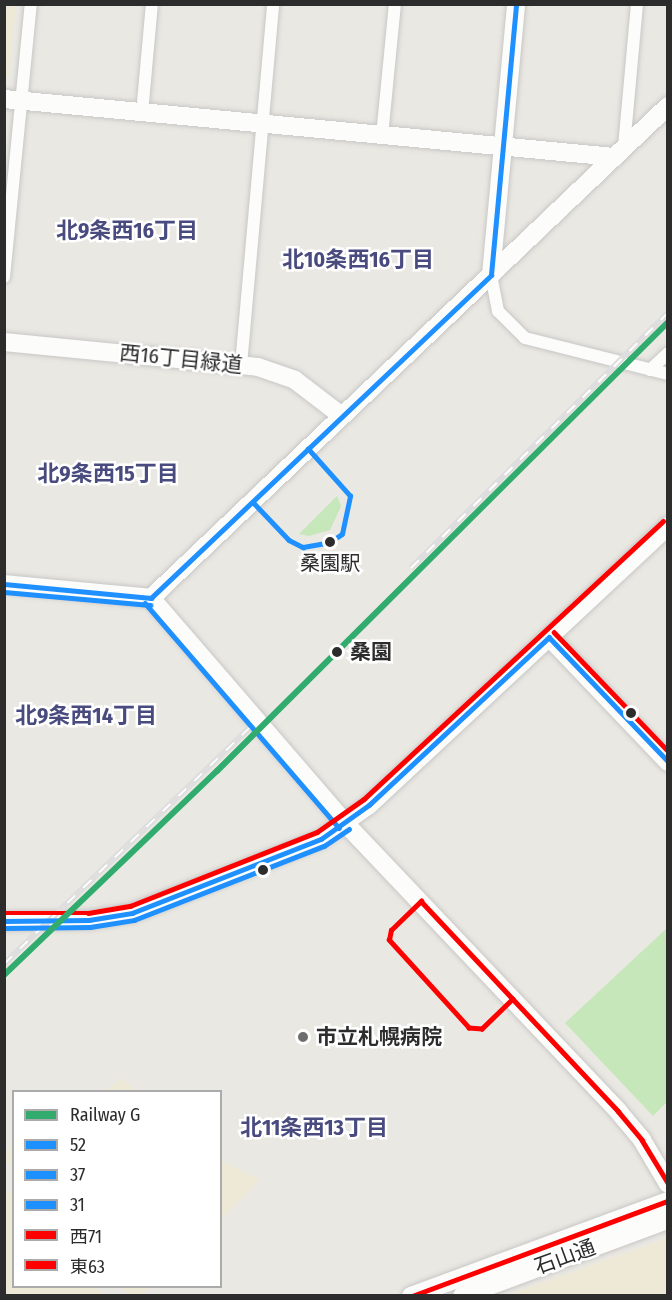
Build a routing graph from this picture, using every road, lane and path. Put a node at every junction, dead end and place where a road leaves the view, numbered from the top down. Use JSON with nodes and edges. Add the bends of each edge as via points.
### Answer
{"nodes":[{"id":1,"x":31,"y":4,"type":"edge"},
{"id":2,"x":152,"y":4,"type":"edge"},
{"id":3,"x":273,"y":4,"type":"edge"},
{"id":4,"x":394,"y":4,"type":"edge"},
{"id":5,"x":516,"y":4,"type":"edge"},
{"id":6,"x":637,"y":4,"type":"edge"},
{"id":7,"x":13,"y":100,"type":"edge"},
{"id":8,"x":668,"y":106,"type":"edge"},
{"id":9,"x":142,"y":113,"type":"junction"},
{"id":10,"x":262,"y":124,"type":"junction"},
{"id":11,"x":382,"y":136,"type":"junction"},
{"id":12,"x":502,"y":147,"type":"junction"},
{"id":13,"x":619,"y":152,"type":"junction"},
{"id":14,"x":491,"y":275,"type":"junction"},
{"id":15,"x":4,"y":277,"type":"edge"},
{"id":16,"x":4,"y":342,"type":"edge"},
{"id":17,"x":668,"y":353,"type":"edge"},
{"id":18,"x":241,"y":365,"type":"junction"},
{"id":19,"x":650,"y":370,"type":"junction"},
{"id":20,"x":668,"y":374,"type":"edge"},
{"id":21,"x":342,"y":416,"type":"junction"},
{"id":22,"x":667,"y":528,"type":"edge"},
{"id":23,"x":4,"y":584,"type":"edge"},
{"id":24,"x":151,"y":598,"type":"junction"},
{"id":25,"x":549,"y":637,"type":"junction"},
{"id":26,"x":668,"y":762,"type":"edge"},
{"id":27,"x":345,"y":823,"type":"junction"},
{"id":28,"x":4,"y":921,"type":"edge"},
{"id":29,"x":668,"y":1184,"type":"edge"},
{"id":30,"x":668,"y":1201,"type":"edge"},
{"id":31,"x":668,"y":1220,"type":"edge"},
{"id":32,"x":411,"y":1296,"type":"edge"},
{"id":33,"x":462,"y":1296,"type":"edge"}],
"edges":[{"from":1,"to":7,"type":"street"},
{"from":2,"to":9,"type":"street"},
{"from":3,"to":10,"type":"street"},
{"from":4,"to":11,"type":"street"},
{"from":5,"to":12,"type":"street"},
{"from":6,"to":13,"type":"street"},
{"from":7,"to":9,"type":"street"},
{"from":7,"to":15,"type":"street"},
{"from":8,"to":13,"type":"street"},
{"from":9,"to":10,"type":"street"},
{"from":10,"to":11,"type":"street"},
{"from":10,"to":18,"type":"street"},
{"from":11,"to":12,"type":"street"},
{"from":12,"to":13,"type":"street"},
{"from":12,"to":14,"type":"street"},
{"from":13,"to":14,"type":"street"},
{"from":14,"to":19,"type":"street","via":[[498,311],[525,338]]},
{"from":14,"to":21,"type":"street"},
{"from":16,"to":18,"type":"street","name":"西16丁目緑道"},
{"from":17,"to":19,"type":"street"},
{"from":18,"to":21,"type":"street","name":"西16丁目緑道","via":[[295,380]]},
{"from":19,"to":20,"type":"street"},
{"from":21,"to":24,"type":"street"},
{"from":22,"to":25,"type":"street"},
{"from":23,"to":24,"type":"street"},
{"from":24,"to":27,"type":"street"},
{"from":25,"to":26,"type":"street"},
{"from":25,"to":27,"type":"street"},
{"from":27,"to":28,"type":"street","via":[[321,839],[132,913],[89,920]]},
{"from":27,"to":29,"type":"street","via":[[618,1111],[642,1140]]},
{"from":30,"to":32,"type":"street","name":"石山通"},
{"from":31,"to":33,"type":"street","name":"石山通"}]}
